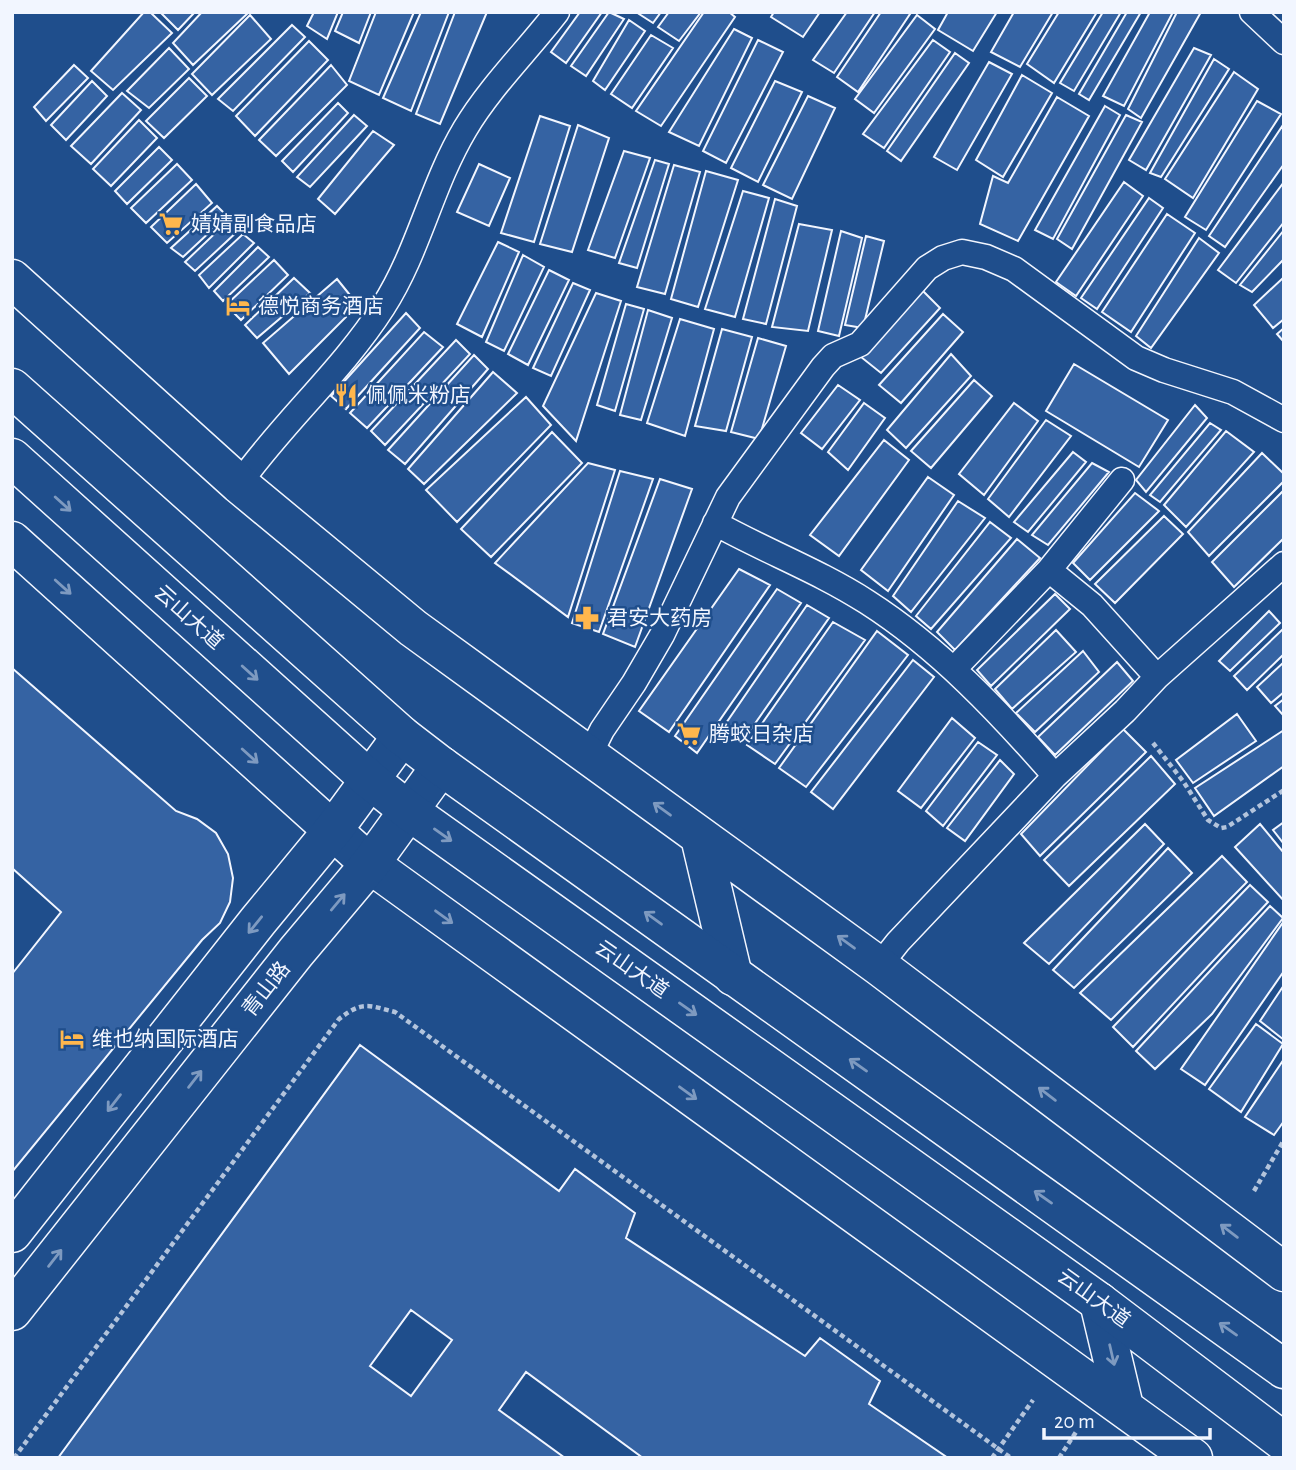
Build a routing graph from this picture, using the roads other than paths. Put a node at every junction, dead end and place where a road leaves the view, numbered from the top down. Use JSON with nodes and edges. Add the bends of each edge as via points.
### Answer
{"nodes":[{"id":1,"x":557,"y":12,"type":"edge"},
{"id":2,"x":1252,"y":12,"type":"edge"},
{"id":3,"x":1284,"y":42,"type":"edge"},
{"id":4,"x":12,"y":279,"type":"edge"},
{"id":5,"x":12,"y":388,"type":"edge"},
{"id":6,"x":1284,"y":420,"type":"edge"},
{"id":7,"x":12,"y":458,"type":"edge"},
{"id":8,"x":1122,"y":480,"type":"dead end"},
{"id":9,"x":239,"y":484,"type":"junction"},
{"id":10,"x":715,"y":523,"type":"junction"},
{"id":11,"x":12,"y":541,"type":"edge"},
{"id":12,"x":1284,"y":564,"type":"edge"},
{"id":13,"x":1049,"y":570,"type":"junction"},
{"id":14,"x":954,"y":669,"type":"junction"},
{"id":15,"x":1157,"y":677,"type":"junction"},
{"id":16,"x":402,"y":736,"type":"junction"},
{"id":17,"x":589,"y":756,"type":"junction"},
{"id":18,"x":441,"y":766,"type":"junction"},
{"id":19,"x":1055,"y":776,"type":"junction"},
{"id":20,"x":370,"y":780,"type":"junction"},
{"id":21,"x":410,"y":811,"type":"junction"},
{"id":22,"x":333,"y":830,"type":"junction"},
{"id":23,"x":700,"y":837,"type":"junction"},
{"id":24,"x":370,"y":864,"type":"junction"},
{"id":25,"x":879,"y":966,"type":"junction"},
{"id":26,"x":733,"y":976,"type":"junction"},
{"id":27,"x":12,"y":1233,"type":"edge"},
{"id":28,"x":1284,"y":1272,"type":"edge"},
{"id":29,"x":1099,"y":1302,"type":"junction"},
{"id":30,"x":12,"y":1311,"type":"edge"},
{"id":31,"x":1284,"y":1369,"type":"edge"},
{"id":32,"x":1124,"y":1408,"type":"junction"},
{"id":33,"x":1284,"y":1442,"type":"edge"},
{"id":34,"x":1193,"y":1458,"type":"edge"}],
"edges":[{"from":1,"to":9,"type":"lane","via":[[465,129],[400,279],[381,310]]},
{"from":2,"to":3,"type":"lane"},
{"from":4,"to":9,"type":"street"},
{"from":5,"to":16,"type":"street"},
{"from":6,"to":10,"type":"lane","via":[[1233,392],[1136,358],[1014,269],[962,252],[927,268],[860,344],[833,356],[728,497]]},
{"from":7,"to":20,"type":"street","name":"云山大道","one_way":true},
{"from":8,"to":13,"type":"lane"},
{"from":9,"to":17,"type":"street","via":[[437,647]]},
{"from":10,"to":14,"type":"lane","via":[[868,602]]},
{"from":10,"to":17,"type":"lane","via":[[662,635]]},
{"from":11,"to":22,"type":"street","one_way":true},
{"from":12,"to":15,"type":"lane"},
{"from":13,"to":14,"type":"lane"},
{"from":13,"to":15,"type":"lane","via":[[1092,605]]},
{"from":14,"to":19,"type":"lane"},
{"from":15,"to":19,"type":"lane"},
{"from":16,"to":18,"type":"street"},
{"from":16,"to":20,"type":"street"},
{"from":23,"to":17,"type":"street","one_way":true},
{"from":18,"to":21,"type":"street","name":"青山路"},
{"from":26,"to":18,"type":"street","one_way":true},
{"from":19,"to":25,"type":"lane"},
{"from":20,"to":21,"type":"street","name":"云山大道"},
{"from":20,"to":22,"type":"street"},
{"from":21,"to":24,"type":"street","name":"青山路"},
{"from":21,"to":29,"type":"street","name":"云山大道","one_way":true},
{"from":22,"to":24,"type":"street"},
{"from":22,"to":27,"type":"street","one_way":true},
{"from":25,"to":23,"type":"street","one_way":true},
{"from":23,"to":26,"type":"street"},
{"from":30,"to":24,"type":"street","name":"青山路","one_way":true},
{"from":24,"to":32,"type":"street","one_way":true},
{"from":28,"to":25,"type":"street","one_way":true},
{"from":31,"to":26,"type":"street","one_way":true},
{"from":29,"to":32,"type":"street","one_way":true},
{"from":29,"to":33,"type":"street","name":"云山大道"},
{"from":32,"to":34,"type":"street"}]}
